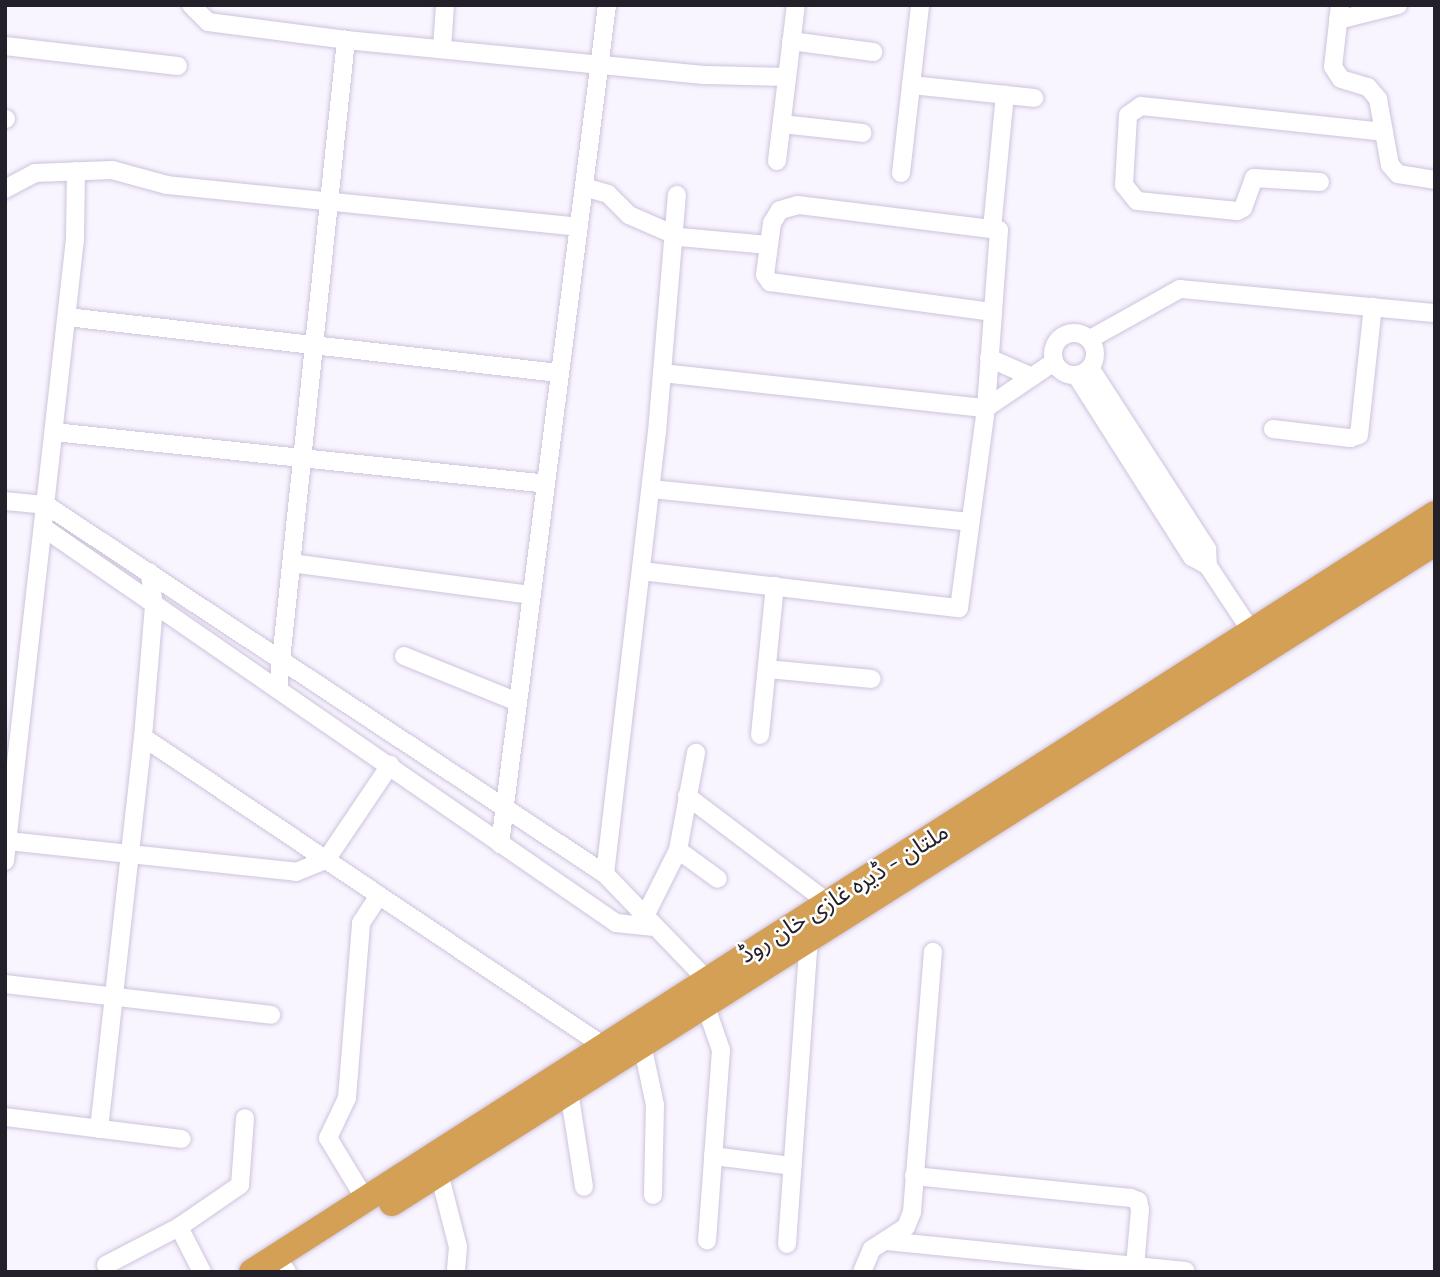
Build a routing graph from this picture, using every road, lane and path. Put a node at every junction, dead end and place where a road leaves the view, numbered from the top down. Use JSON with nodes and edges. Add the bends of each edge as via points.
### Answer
{"nodes":[{"id":1,"x":191,"y":5,"type":"edge"},
{"id":2,"x":445,"y":5,"type":"edge"},
{"id":3,"x":607,"y":5,"type":"edge"},
{"id":4,"x":796,"y":5,"type":"edge"},
{"id":5,"x":920,"y":5,"type":"edge"},
{"id":6,"x":1398,"y":5,"type":"edge"},
{"id":7,"x":1339,"y":13,"type":"edge"},
{"id":8,"x":346,"y":40,"type":"junction"},
{"id":9,"x":791,"y":41,"type":"junction"},
{"id":10,"x":5,"y":46,"type":"edge"},
{"id":11,"x":442,"y":49,"type":"junction"},
{"id":12,"x":873,"y":52,"type":"dead end"},
{"id":13,"x":600,"y":64,"type":"junction"},
{"id":14,"x":178,"y":66,"type":"dead end"},
{"id":15,"x":787,"y":77,"type":"junction"},
{"id":16,"x":911,"y":85,"type":"junction"},
{"id":17,"x":1005,"y":95,"type":"junction"},
{"id":18,"x":1034,"y":98,"type":"dead end"},
{"id":19,"x":782,"y":124,"type":"junction"},
{"id":20,"x":1384,"y":132,"type":"junction"},
{"id":21,"x":863,"y":133,"type":"dead end"},
{"id":22,"x":777,"y":162,"type":"dead end"},
{"id":23,"x":76,"y":172,"type":"junction"},
{"id":24,"x":901,"y":173,"type":"dead end"},
{"id":25,"x":1435,"y":180,"type":"edge"},
{"id":26,"x":1320,"y":182,"type":"dead end"},
{"id":27,"x":584,"y":187,"type":"junction"},
{"id":28,"x":5,"y":189,"type":"edge"},
{"id":29,"x":677,"y":195,"type":"dead end"},
{"id":30,"x":329,"y":205,"type":"junction"},
{"id":31,"x":579,"y":228,"type":"junction"},
{"id":32,"x":992,"y":229,"type":"junction"},
{"id":33,"x":673,"y":234,"type":"junction"},
{"id":34,"x":769,"y":245,"type":"junction"},
{"id":35,"x":1373,"y":307,"type":"junction"},
{"id":36,"x":993,"y":312,"type":"junction"},
{"id":37,"x":1435,"y":313,"type":"edge"},
{"id":38,"x":67,"y":317,"type":"junction"},
{"id":39,"x":1090,"y":339,"type":"junction"},
{"id":40,"x":314,"y":344,"type":"junction"},
{"id":41,"x":989,"y":358,"type":"junction"},
{"id":42,"x":1054,"y":362,"type":"junction"},
{"id":43,"x":1083,"y":372,"type":"junction"},
{"id":44,"x":560,"y":373,"type":"junction"},
{"id":45,"x":662,"y":373,"type":"junction"},
{"id":46,"x":1032,"y":377,"type":"junction"},
{"id":47,"x":986,"y":408,"type":"junction"},
{"id":48,"x":1273,"y":429,"type":"dead end"},
{"id":49,"x":54,"y":432,"type":"junction"},
{"id":50,"x":302,"y":456,"type":"junction"},
{"id":51,"x":546,"y":484,"type":"junction"},
{"id":52,"x":651,"y":489,"type":"junction"},
{"id":53,"x":5,"y":501,"type":"edge"},
{"id":54,"x":46,"y":505,"type":"junction"},
{"id":55,"x":1435,"y":514,"type":"edge"},
{"id":56,"x":970,"y":522,"type":"junction"},
{"id":57,"x":44,"y":528,"type":"junction"},
{"id":58,"x":1435,"y":543,"type":"edge"},
{"id":59,"x":291,"y":563,"type":"junction"},
{"id":60,"x":642,"y":571,"type":"junction"},
{"id":61,"x":150,"y":572,"type":"junction"},
{"id":62,"x":775,"y":586,"type":"junction"},
{"id":63,"x":532,"y":595,"type":"junction"},
{"id":64,"x":154,"y":607,"type":"junction"},
{"id":65,"x":1251,"y":631,"type":"junction"},
{"id":66,"x":404,"y":656,"type":"dead end"},
{"id":67,"x":281,"y":659,"type":"junction"},
{"id":68,"x":767,"y":669,"type":"junction"},
{"id":69,"x":872,"y":679,"type":"dead end"},
{"id":70,"x":278,"y":689,"type":"junction"},
{"id":71,"x":518,"y":702,"type":"junction"},
{"id":72,"x":1160,"y":704,"type":"junction"},
{"id":73,"x":760,"y":735,"type":"dead end"},
{"id":74,"x":143,"y":737,"type":"junction"},
{"id":75,"x":696,"y":753,"type":"dead end"},
{"id":76,"x":390,"y":765,"type":"junction"},
{"id":77,"x":687,"y":796,"type":"junction"},
{"id":78,"x":505,"y":808,"type":"junction"},
{"id":79,"x":8,"y":841,"type":"junction"},
{"id":80,"x":500,"y":844,"type":"junction"},
{"id":81,"x":678,"y":850,"type":"junction"},
{"id":82,"x":129,"y":855,"type":"junction"},
{"id":83,"x":326,"y":860,"type":"junction"},
{"id":84,"x":5,"y":862,"type":"edge"},
{"id":85,"x":605,"y":874,"type":"junction"},
{"id":86,"x":718,"y":879,"type":"dead end"},
{"id":87,"x":379,"y":895,"type":"junction"},
{"id":88,"x":827,"y":902,"type":"junction"},
{"id":89,"x":648,"y":922,"type":"junction"},
{"id":90,"x":808,"y":939,"type":"junction"},
{"id":91,"x":933,"y":952,"type":"dead end"},
{"id":92,"x":5,"y":984,"type":"edge"},
{"id":93,"x":706,"y":991,"type":"junction"},
{"id":94,"x":112,"y":997,"type":"junction"},
{"id":95,"x":271,"y":1015,"type":"dead end"},
{"id":96,"x":642,"y":1044,"type":"junction"},
{"id":97,"x":602,"y":1045,"type":"junction"},
{"id":98,"x":569,"y":1091,"type":"junction"},
{"id":99,"x":5,"y":1117,"type":"edge"},
{"id":100,"x":245,"y":1118,"type":"dead end"},
{"id":101,"x":99,"y":1129,"type":"junction"},
{"id":102,"x":182,"y":1139,"type":"dead end"},
{"id":103,"x":713,"y":1156,"type":"junction"},
{"id":104,"x":792,"y":1166,"type":"junction"},
{"id":105,"x":439,"y":1173,"type":"junction"},
{"id":106,"x":914,"y":1176,"type":"junction"},
{"id":107,"x":583,"y":1187,"type":"dead end"},
{"id":108,"x":653,"y":1195,"type":"dead end"},
{"id":109,"x":365,"y":1199,"type":"junction"},
{"id":110,"x":179,"y":1227,"type":"junction"},
{"id":111,"x":707,"y":1240,"type":"dead end"},
{"id":112,"x":886,"y":1241,"type":"junction"},
{"id":113,"x":787,"y":1244,"type":"dead end"},
{"id":114,"x":106,"y":1265,"type":"dead end"},
{"id":115,"x":1135,"y":1266,"type":"junction"},
{"id":116,"x":285,"y":1271,"type":"edge"},
{"id":117,"x":1186,"y":1271,"type":"edge"},
{"id":118,"x":202,"y":1272,"type":"edge"},
{"id":119,"x":253,"y":1272,"type":"edge"},
{"id":120,"x":456,"y":1272,"type":"edge"},
{"id":121,"x":862,"y":1272,"type":"edge"}],
"edges":[{"from":1,"to":8,"type":"street","via":[[208,22]]},
{"from":2,"to":11,"type":"street"},
{"from":3,"to":13,"type":"street"},
{"from":4,"to":9,"type":"street"},
{"from":5,"to":16,"type":"street"},
{"from":6,"to":7,"type":"street"},
{"from":7,"to":20,"type":"street","via":[[1333,66],[1341,79],[1368,87],[1378,99]]},
{"from":8,"to":11,"type":"street"},
{"from":8,"to":30,"type":"street"},
{"from":9,"to":12,"type":"street"},
{"from":9,"to":15,"type":"street"},
{"from":10,"to":14,"type":"street"},
{"from":11,"to":13,"type":"street"},
{"from":13,"to":15,"type":"street","via":[[706,75]]},
{"from":13,"to":27,"type":"street"},
{"from":15,"to":19,"type":"street"},
{"from":16,"to":17,"type":"street"},
{"from":16,"to":24,"type":"street"},
{"from":17,"to":18,"type":"street"},
{"from":17,"to":32,"type":"street"},
{"from":19,"to":21,"type":"street"},
{"from":19,"to":22,"type":"street"},
{"from":20,"to":25,"type":"street","via":[[1390,165],[1398,174]]},
{"from":20,"to":26,"type":"street","via":[[1141,106],[1128,115],[1124,185],[1137,201],[1237,211],[1243,208],[1254,178]]},
{"from":23,"to":28,"type":"street","via":[[35,173]]},
{"from":23,"to":30,"type":"street","via":[[112,170],[167,185]]},
{"from":23,"to":38,"type":"street"},
{"from":27,"to":31,"type":"street"},
{"from":27,"to":33,"type":"street","via":[[608,194],[629,215]]},
{"from":29,"to":33,"type":"street"},
{"from":30,"to":31,"type":"street"},
{"from":30,"to":40,"type":"street"},
{"from":31,"to":44,"type":"street"},
{"from":32,"to":34,"type":"street","via":[[798,205],[780,210],[772,223]]},
{"from":32,"to":36,"type":"street","via":[[999,230]]},
{"from":33,"to":34,"type":"street"},
{"from":33,"to":45,"type":"street"},
{"from":34,"to":36,"type":"street","via":[[765,275],[779,285]]},
{"from":35,"to":37,"type":"street"},
{"from":35,"to":39,"type":"street","via":[[1180,289]]},
{"from":35,"to":48,"type":"street","via":[[1359,435],[1350,438]]},
{"from":36,"to":41,"type":"street"},
{"from":38,"to":40,"type":"street"},
{"from":38,"to":49,"type":"street"},
{"from":39,"to":42,"type":"street","via":[[1074,332],[1059,338]]},
{"from":39,"to":43,"type":"street","via":[[1096,354]]},
{"from":40,"to":44,"type":"street"},
{"from":40,"to":50,"type":"street"},
{"from":41,"to":46,"type":"street"},
{"from":41,"to":47,"type":"street"},
{"from":42,"to":43,"type":"street","via":[[1060,370]]},
{"from":42,"to":46,"type":"street"},
{"from":43,"to":65,"type":"street","via":[[1207,549],[1208,566]]},
{"from":44,"to":51,"type":"street"},
{"from":45,"to":47,"type":"street"},
{"from":45,"to":52,"type":"street"},
{"from":46,"to":47,"type":"street"},
{"from":47,"to":56,"type":"street"},
{"from":49,"to":50,"type":"street"},
{"from":49,"to":54,"type":"street"},
{"from":50,"to":51,"type":"street"},
{"from":50,"to":59,"type":"street"},
{"from":51,"to":63,"type":"street"},
{"from":52,"to":56,"type":"street"},
{"from":52,"to":60,"type":"street"},
{"from":53,"to":54,"type":"street"},
{"from":54,"to":57,"type":"street"},
{"from":54,"to":61,"type":"street"},
{"from":55,"to":65,"type":"highway","name":"ملتان - ڈیرہ غازی خان روڈ"},
{"from":56,"to":62,"type":"street","via":[[959,608]]},
{"from":57,"to":64,"type":"street"},
{"from":57,"to":79,"type":"street"},
{"from":58,"to":72,"type":"highway","name":"ملتان - ڈیرہ غازی خان روڈ"},
{"from":59,"to":63,"type":"street"},
{"from":59,"to":67,"type":"street"},
{"from":60,"to":62,"type":"street"},
{"from":60,"to":85,"type":"street"},
{"from":61,"to":64,"type":"street"},
{"from":61,"to":67,"type":"street"},
{"from":62,"to":68,"type":"street"},
{"from":63,"to":71,"type":"street"},
{"from":64,"to":70,"type":"street"},
{"from":64,"to":74,"type":"street"},
{"from":65,"to":72,"type":"highway","name":"ملتان - ڈیرہ غازی خان روڈ"},
{"from":66,"to":71,"type":"street"},
{"from":67,"to":70,"type":"street"},
{"from":67,"to":78,"type":"street"},
{"from":68,"to":69,"type":"street"},
{"from":68,"to":73,"type":"street"},
{"from":70,"to":76,"type":"street"},
{"from":71,"to":78,"type":"street"},
{"from":72,"to":88,"type":"highway","name":"ملتان - ڈیرہ غازی خان روڈ"},
{"from":72,"to":90,"type":"highway","name":"ملتان - ڈیرہ غازی خان روڈ"},
{"from":74,"to":82,"type":"street"},
{"from":74,"to":83,"type":"street"},
{"from":75,"to":77,"type":"street"},
{"from":76,"to":80,"type":"street"},
{"from":76,"to":83,"type":"street"},
{"from":77,"to":81,"type":"street"},
{"from":77,"to":88,"type":"street"},
{"from":78,"to":80,"type":"street"},
{"from":78,"to":85,"type":"street"},
{"from":79,"to":82,"type":"street"},
{"from":79,"to":84,"type":"street"},
{"from":80,"to":89,"type":"street","via":[[616,922]]},
{"from":81,"to":86,"type":"street"},
{"from":81,"to":89,"type":"street"},
{"from":82,"to":83,"type":"street","via":[[296,872]]},
{"from":82,"to":94,"type":"street"},
{"from":83,"to":87,"type":"street"},
{"from":85,"to":89,"type":"street"},
{"from":87,"to":97,"type":"street"},
{"from":87,"to":109,"type":"street","via":[[361,923],[347,1098],[328,1138]]},
{"from":88,"to":93,"type":"highway","name":"ملتان - ڈیرہ غازی خان روڈ"},
{"from":89,"to":93,"type":"street"},
{"from":90,"to":93,"type":"highway","name":"ملتان - ڈیرہ غازی خان روڈ"},
{"from":90,"to":104,"type":"street"},
{"from":91,"to":106,"type":"street"},
{"from":92,"to":94,"type":"street"},
{"from":93,"to":96,"type":"highway","name":"ملتان - ڈیرہ غازی خان روڈ"},
{"from":93,"to":97,"type":"highway","name":"ملتان - ڈیرہ غازی خان روڈ"},
{"from":93,"to":103,"type":"street","via":[[721,1050]]},
{"from":94,"to":95,"type":"street"},
{"from":94,"to":101,"type":"street"},
{"from":96,"to":98,"type":"highway","name":"ملتان - ڈیرہ غازی خان روڈ"},
{"from":96,"to":108,"type":"street","via":[[655,1105]]},
{"from":97,"to":109,"type":"highway","name":"ملتان - ڈیرہ غازی خان روڈ"},
{"from":98,"to":105,"type":"highway","name":"ملتان - ڈیرہ غازی خان روڈ"},
{"from":98,"to":107,"type":"street"},
{"from":99,"to":101,"type":"street"},
{"from":100,"to":110,"type":"street","via":[[240,1185]]},
{"from":101,"to":102,"type":"street"},
{"from":103,"to":104,"type":"street"},
{"from":103,"to":111,"type":"street"},
{"from":104,"to":113,"type":"street"},
{"from":105,"to":116,"type":"highway","name":"ملتان - ڈیرہ غازی خان روڈ"},
{"from":105,"to":120,"type":"street","via":[[458,1247]]},
{"from":106,"to":112,"type":"street","via":[[906,1227]]},
{"from":106,"to":115,"type":"street","via":[[1131,1198],[1138,1201],[1140,1210]]},
{"from":109,"to":119,"type":"highway","name":"ملتان - ڈیرہ غازی خان روڈ"},
{"from":110,"to":114,"type":"street"},
{"from":110,"to":118,"type":"street"},
{"from":112,"to":115,"type":"street"},
{"from":112,"to":121,"type":"street","via":[[872,1249]]},
{"from":115,"to":117,"type":"street"}]}
